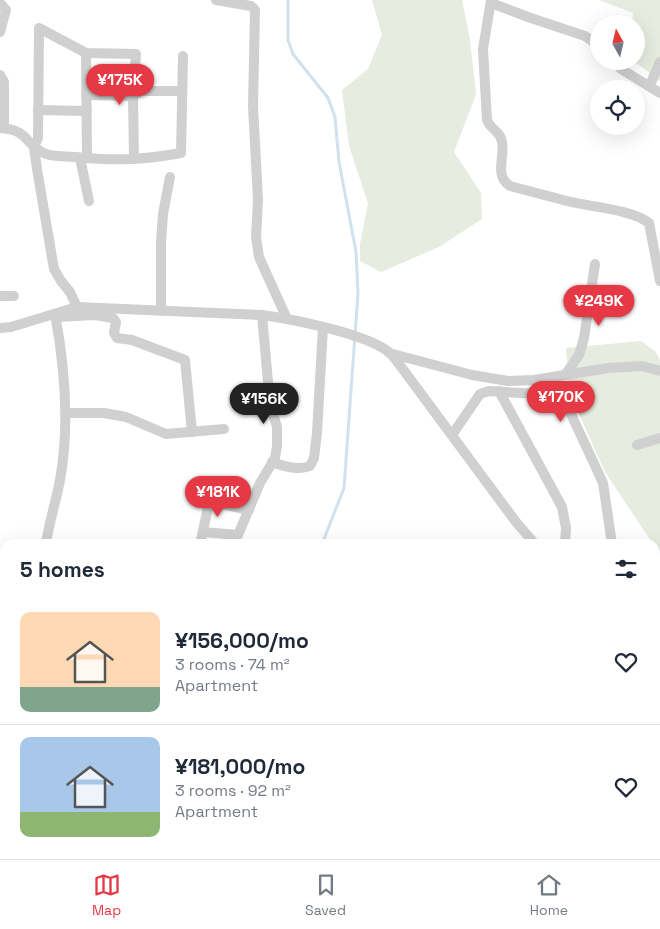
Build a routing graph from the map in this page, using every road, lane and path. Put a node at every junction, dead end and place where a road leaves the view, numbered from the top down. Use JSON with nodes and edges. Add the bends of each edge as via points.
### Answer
{"nodes":[{"id":1,"x":216,"y":0,"type":"edge"},
{"id":2,"x":491,"y":1,"type":"edge"},
{"id":3,"x":0,"y":3,"type":"edge"},
{"id":4,"x":0,"y":32,"type":"edge"},
{"id":5,"x":590,"y":40,"type":"edge"},
{"id":6,"x":86,"y":53,"type":"junction"},
{"id":7,"x":183,"y":56,"type":"dead end"},
{"id":8,"x":660,"y":62,"type":"edge"},
{"id":9,"x":625,"y":70,"type":"edge"},
{"id":10,"x":0,"y":75,"type":"edge"},
{"id":11,"x":650,"y":86,"type":"junction"},
{"id":12,"x":182,"y":91,"type":"junction"},
{"id":13,"x":660,"y":93,"type":"edge"},
{"id":14,"x":86,"y":95,"type":"junction"},
{"id":15,"x":133,"y":96,"type":"junction"},
{"id":16,"x":38,"y":110,"type":"junction"},
{"id":17,"x":86,"y":110,"type":"junction"},
{"id":18,"x":2,"y":128,"type":"edge"},
{"id":19,"x":34,"y":147,"type":"junction"},
{"id":20,"x":83,"y":158,"type":"junction"},
{"id":21,"x":134,"y":160,"type":"junction"},
{"id":22,"x":170,"y":177,"type":"dead end"},
{"id":23,"x":89,"y":201,"type":"dead end"},
{"id":24,"x":595,"y":264,"type":"dead end"},
{"id":25,"x":660,"y":281,"type":"edge"},
{"id":26,"x":0,"y":296,"type":"edge"},
{"id":27,"x":14,"y":296,"type":"dead end"},
{"id":28,"x":77,"y":307,"type":"junction"},
{"id":29,"x":161,"y":311,"type":"junction"},
{"id":30,"x":56,"y":315,"type":"junction"},
{"id":31,"x":262,"y":315,"type":"junction"},
{"id":32,"x":287,"y":318,"type":"junction"},
{"id":33,"x":323,"y":327,"type":"junction"},
{"id":34,"x":0,"y":328,"type":"edge"},
{"id":35,"x":389,"y":353,"type":"junction"},
{"id":36,"x":660,"y":371,"type":"edge"},
{"id":37,"x":565,"y":375,"type":"junction"},
{"id":38,"x":499,"y":391,"type":"junction"},
{"id":39,"x":66,"y":413,"type":"junction"},
{"id":40,"x":224,"y":429,"type":"dead end"},
{"id":41,"x":192,"y":432,"type":"junction"},
{"id":42,"x":452,"y":435,"type":"junction"},
{"id":43,"x":660,"y":438,"type":"edge"},
{"id":44,"x":637,"y":445,"type":"dead end"},
{"id":45,"x":272,"y":462,"type":"junction"},
{"id":46,"x":249,"y":510,"type":"junction"},
{"id":47,"x":203,"y":532,"type":"junction"},
{"id":48,"x":47,"y":539,"type":"edge"},
{"id":49,"x":201,"y":539,"type":"edge"},
{"id":50,"x":531,"y":539,"type":"edge"},
{"id":51,"x":565,"y":539,"type":"edge"},
{"id":52,"x":611,"y":539,"type":"edge"}],
"edges":[{"from":1,"to":32,"type":"street","via":[[251,6],[255,10],[256,237],[259,257]]},
{"from":2,"to":5,"type":"street"},
{"from":2,"to":25,"type":"street","via":[[483,49],[487,120],[500,135],[505,182],[558,199],[644,219],[649,223]]},
{"from":3,"to":4,"type":"street","via":[[6,10]]},
{"from":6,"to":14,"type":"street"},
{"from":6,"to":15,"type":"street","via":[[136,54]]},
{"from":6,"to":16,"type":"street","via":[[39,28]]},
{"from":7,"to":12,"type":"street"},
{"from":8,"to":11,"type":"street"},
{"from":9,"to":11,"type":"street"},
{"from":10,"to":18,"type":"street","via":[[4,82]]},
{"from":11,"to":13,"type":"street"},
{"from":12,"to":15,"type":"street","via":[[141,92]]},
{"from":12,"to":21,"type":"street","via":[[181,153]]},
{"from":14,"to":15,"type":"street"},
{"from":14,"to":17,"type":"street"},
{"from":15,"to":21,"type":"street"},
{"from":16,"to":17,"type":"street"},
{"from":16,"to":19,"type":"street","via":[[38,138]]},
{"from":17,"to":20,"type":"street"},
{"from":18,"to":19,"type":"street","via":[[23,134]]},
{"from":19,"to":20,"type":"street","via":[[46,154]]},
{"from":19,"to":28,"type":"street","via":[[54,270]]},
{"from":20,"to":21,"type":"street"},
{"from":20,"to":23,"type":"street"},
{"from":22,"to":29,"type":"street","via":[[161,242]]},
{"from":24,"to":37,"type":"street","via":[[584,338],[579,355]]},
{"from":26,"to":27,"type":"street"},
{"from":28,"to":29,"type":"street"},
{"from":28,"to":30,"type":"street"},
{"from":29,"to":31,"type":"street"},
{"from":30,"to":34,"type":"street"},
{"from":30,"to":39,"type":"street"},
{"from":30,"to":41,"type":"street","via":[[113,318],[117,338],[132,340],[185,360]]},
{"from":31,"to":32,"type":"street"},
{"from":31,"to":45,"type":"street","via":[[270,404],[278,427]]},
{"from":32,"to":33,"type":"street"},
{"from":33,"to":35,"type":"street","via":[[374,344]]},
{"from":33,"to":45,"type":"street","via":[[314,458],[305,468]]},
{"from":35,"to":37,"type":"street","via":[[508,381]]},
{"from":35,"to":42,"type":"street"},
{"from":36,"to":37,"type":"street","via":[[642,366]]},
{"from":38,"to":42,"type":"street","via":[[480,394]]},
{"from":38,"to":51,"type":"street","via":[[562,507]]},
{"from":38,"to":52,"type":"street","via":[[554,395],[564,399],[602,483]]},
{"from":39,"to":41,"type":"street","via":[[104,413],[126,417],[166,434]]},
{"from":39,"to":48,"type":"street","via":[[60,479]]},
{"from":40,"to":41,"type":"street"},
{"from":42,"to":50,"type":"street"},
{"from":43,"to":44,"type":"street"},
{"from":45,"to":46,"type":"street"},
{"from":46,"to":47,"type":"street","via":[[238,535]]},
{"from":46,"to":47,"type":"street","via":[[209,503]]},
{"from":47,"to":49,"type":"street"}]}
